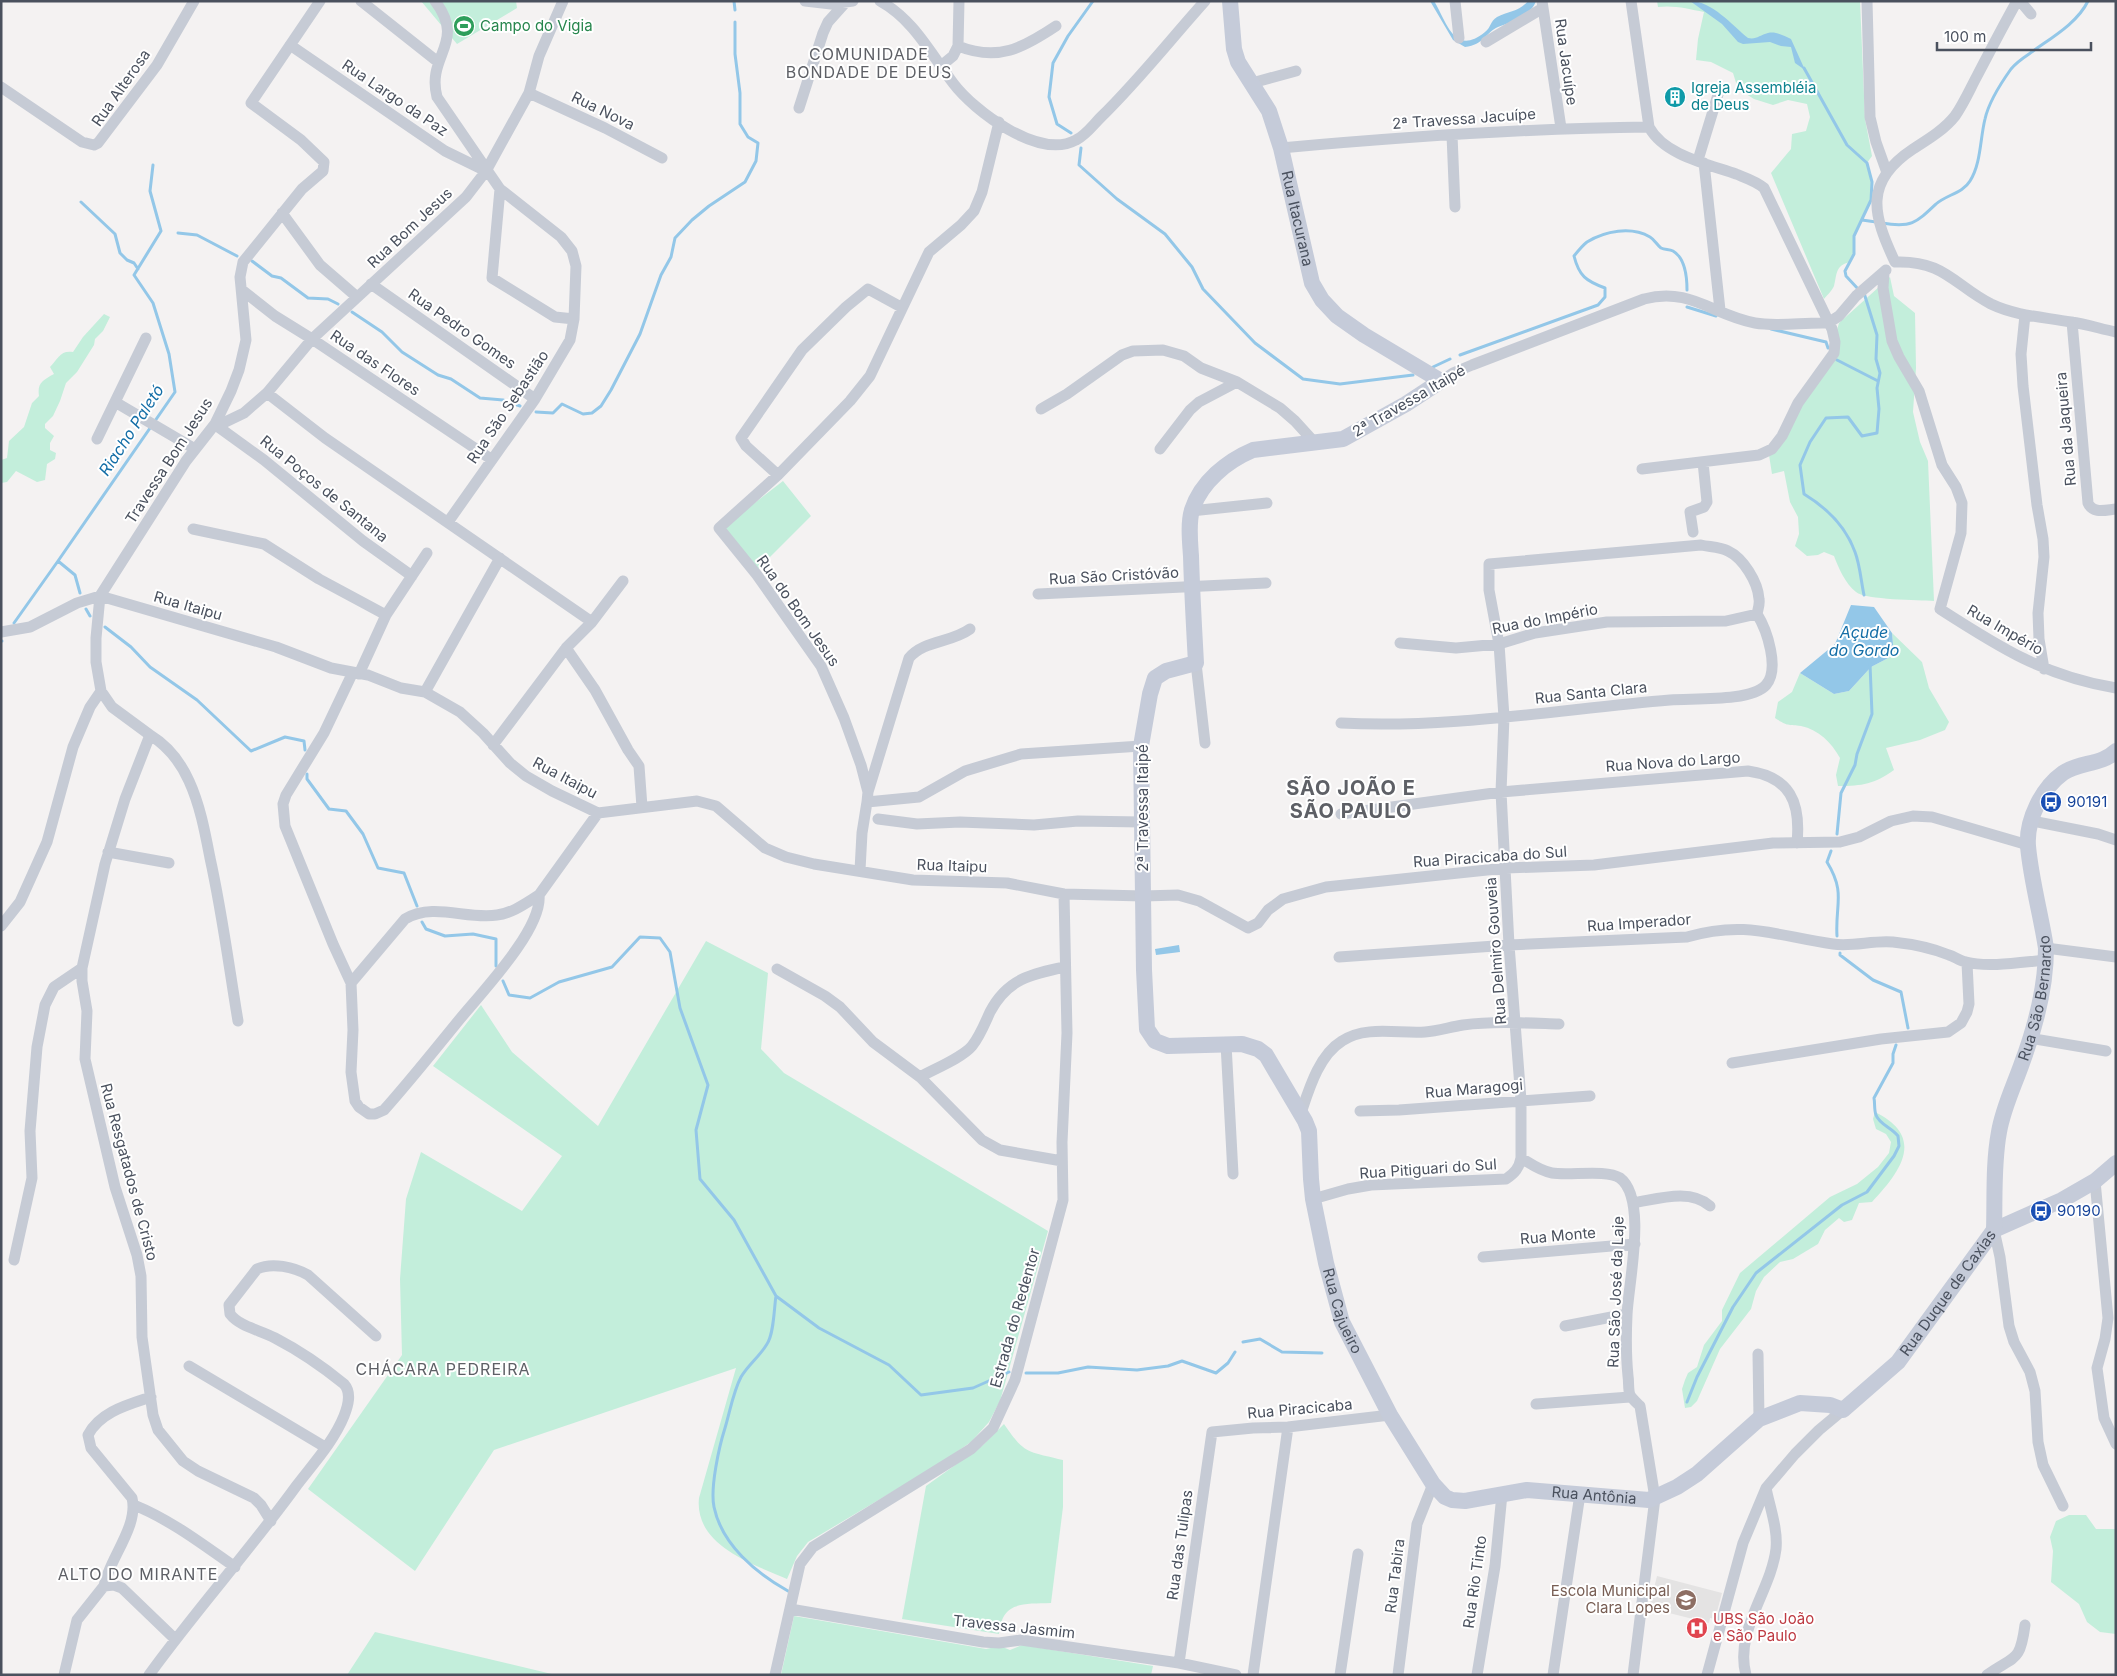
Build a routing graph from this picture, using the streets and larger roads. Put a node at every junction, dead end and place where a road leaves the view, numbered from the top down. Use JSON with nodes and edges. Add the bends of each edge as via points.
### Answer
{"nodes":[{"id":1,"x":194,"y":1,"type":"edge"},
{"id":2,"x":320,"y":1,"type":"edge"},
{"id":3,"x":361,"y":1,"type":"edge"},
{"id":4,"x":435,"y":1,"type":"edge"},
{"id":5,"x":563,"y":1,"type":"edge"},
{"id":6,"x":805,"y":1,"type":"edge"},
{"id":7,"x":880,"y":1,"type":"edge"},
{"id":8,"x":959,"y":1,"type":"edge"},
{"id":9,"x":1205,"y":1,"type":"edge"},
{"id":10,"x":1230,"y":1,"type":"edge"},
{"id":11,"x":1455,"y":1,"type":"edge"},
{"id":12,"x":1631,"y":1,"type":"edge"},
{"id":13,"x":1867,"y":1,"type":"edge"},
{"id":14,"x":2018,"y":1,"type":"edge"},
{"id":15,"x":849,"y":2,"type":"edge"},
{"id":16,"x":1543,"y":5,"type":"edge"},
{"id":17,"x":2031,"y":14,"type":"dead end"},
{"id":18,"x":1056,"y":26,"type":"dead end"},
{"id":19,"x":1459,"y":38,"type":"dead end"},
{"id":20,"x":1486,"y":42,"type":"dead end"},
{"id":21,"x":290,"y":45,"type":"junction"},
{"id":22,"x":958,"y":46,"type":"junction"},
{"id":23,"x":438,"y":62,"type":"junction"},
{"id":24,"x":942,"y":65,"type":"junction"},
{"id":25,"x":1296,"y":71,"type":"dead end"},
{"id":26,"x":1252,"y":83,"type":"junction"},
{"id":27,"x":1,"y":87,"type":"edge"},
{"id":28,"x":1720,"y":88,"type":"dead end"},
{"id":29,"x":530,"y":93,"type":"junction"},
{"id":30,"x":799,"y":108,"type":"dead end"},
{"id":31,"x":999,"y":122,"type":"junction"},
{"id":32,"x":1649,"y":127,"type":"junction"},
{"id":33,"x":1561,"y":128,"type":"junction"},
{"id":34,"x":1452,"y":135,"type":"junction"},
{"id":35,"x":1281,"y":148,"type":"junction"},
{"id":36,"x":662,"y":158,"type":"dead end"},
{"id":37,"x":1701,"y":162,"type":"junction"},
{"id":38,"x":486,"y":170,"type":"junction"},
{"id":39,"x":1886,"y":170,"type":"junction"},
{"id":40,"x":500,"y":189,"type":"junction"},
{"id":41,"x":1455,"y":207,"type":"dead end"},
{"id":42,"x":282,"y":213,"type":"junction"},
{"id":43,"x":1894,"y":262,"type":"junction"},
{"id":44,"x":1884,"y":272,"type":"junction"},
{"id":45,"x":371,"y":284,"type":"junction"},
{"id":46,"x":242,"y":290,"type":"junction"},
{"id":47,"x":358,"y":297,"type":"junction"},
{"id":48,"x":901,"y":307,"type":"junction"},
{"id":49,"x":1720,"y":310,"type":"junction"},
{"id":50,"x":2025,"y":315,"type":"junction"},
{"id":51,"x":574,"y":319,"type":"junction"},
{"id":52,"x":2072,"y":322,"type":"junction"},
{"id":53,"x":1828,"y":323,"type":"junction"},
{"id":54,"x":2116,"y":332,"type":"edge"},
{"id":55,"x":146,"y":338,"type":"dead end"},
{"id":56,"x":312,"y":339,"type":"junction"},
{"id":57,"x":1441,"y":381,"type":"junction"},
{"id":58,"x":1237,"y":382,"type":"junction"},
{"id":59,"x":267,"y":393,"type":"junction"},
{"id":60,"x":535,"y":399,"type":"junction"},
{"id":61,"x":115,"y":402,"type":"junction"},
{"id":62,"x":1041,"y":409,"type":"dead end"},
{"id":63,"x":216,"y":425,"type":"junction"},
{"id":64,"x":97,"y":439,"type":"dead end"},
{"id":65,"x":1314,"y":443,"type":"junction"},
{"id":66,"x":195,"y":449,"type":"junction"},
{"id":67,"x":1160,"y":449,"type":"dead end"},
{"id":68,"x":491,"y":460,"type":"junction"},
{"id":69,"x":1703,"y":462,"type":"junction"},
{"id":70,"x":1642,"y":469,"type":"dead end"},
{"id":71,"x":778,"y":475,"type":"junction"},
{"id":72,"x":1267,"y":503,"type":"dead end"},
{"id":73,"x":2116,"y":509,"type":"edge"},
{"id":74,"x":1191,"y":511,"type":"junction"},
{"id":75,"x":448,"y":522,"type":"junction"},
{"id":76,"x":193,"y":528,"type":"dead end"},
{"id":77,"x":1692,"y":532,"type":"dead end"},
{"id":78,"x":427,"y":553,"type":"dead end"},
{"id":79,"x":500,"y":558,"type":"junction"},
{"id":80,"x":412,"y":576,"type":"junction"},
{"id":81,"x":623,"y":581,"type":"dead end"},
{"id":82,"x":1266,"y":583,"type":"dead end"},
{"id":83,"x":1192,"y":587,"type":"junction"},
{"id":84,"x":1038,"y":594,"type":"dead end"},
{"id":85,"x":100,"y":596,"type":"junction"},
{"id":86,"x":1757,"y":614,"type":"junction"},
{"id":87,"x":386,"y":615,"type":"junction"},
{"id":88,"x":592,"y":622,"type":"junction"},
{"id":89,"x":970,"y":629,"type":"dead end"},
{"id":90,"x":1,"y":632,"type":"edge"},
{"id":91,"x":1400,"y":644,"type":"dead end"},
{"id":92,"x":1499,"y":644,"type":"junction"},
{"id":93,"x":566,"y":648,"type":"junction"},
{"id":94,"x":1196,"y":663,"type":"junction"},
{"id":95,"x":2044,"y":669,"type":"junction"},
{"id":96,"x":356,"y":673,"type":"junction"},
{"id":97,"x":2116,"y":688,"type":"edge"},
{"id":98,"x":101,"y":691,"type":"junction"},
{"id":99,"x":425,"y":692,"type":"junction"},
{"id":100,"x":1504,"y":717,"type":"junction"},
{"id":101,"x":1341,"y":723,"type":"dead end"},
{"id":102,"x":150,"y":734,"type":"junction"},
{"id":103,"x":1205,"y":743,"type":"dead end"},
{"id":104,"x":493,"y":744,"type":"junction"},
{"id":105,"x":1141,"y":746,"type":"junction"},
{"id":106,"x":2116,"y":750,"type":"edge"},
{"id":107,"x":1501,"y":792,"type":"junction"},
{"id":108,"x":868,"y":797,"type":"junction"},
{"id":109,"x":642,"y":807,"type":"junction"},
{"id":110,"x":598,"y":813,"type":"junction"},
{"id":111,"x":1341,"y":814,"type":"dead end"},
{"id":112,"x":878,"y":819,"type":"dead end"},
{"id":113,"x":2032,"y":820,"type":"junction"},
{"id":114,"x":1142,"y":822,"type":"junction"},
{"id":115,"x":2116,"y":840,"type":"edge"},
{"id":116,"x":1796,"y":843,"type":"junction"},
{"id":117,"x":2028,"y":845,"type":"junction"},
{"id":118,"x":108,"y":852,"type":"junction"},
{"id":119,"x":169,"y":863,"type":"dead end"},
{"id":120,"x":1506,"y":868,"type":"junction"},
{"id":121,"x":860,"y":870,"type":"junction"},
{"id":122,"x":1064,"y":894,"type":"junction"},
{"id":123,"x":539,"y":895,"type":"junction"},
{"id":124,"x":1143,"y":896,"type":"junction"},
{"id":125,"x":1,"y":926,"type":"edge"},
{"id":126,"x":1509,"y":945,"type":"junction"},
{"id":127,"x":2046,"y":954,"type":"junction"},
{"id":128,"x":1339,"y":956,"type":"dead end"},
{"id":129,"x":2116,"y":957,"type":"edge"},
{"id":130,"x":1967,"y":963,"type":"junction"},
{"id":131,"x":1065,"y":967,"type":"junction"},
{"id":132,"x":82,"y":968,"type":"junction"},
{"id":133,"x":776,"y":969,"type":"dead end"},
{"id":134,"x":350,"y":983,"type":"junction"},
{"id":135,"x":238,"y":1021,"type":"dead end"},
{"id":136,"x":1516,"y":1022,"type":"junction"},
{"id":137,"x":1559,"y":1024,"type":"dead end"},
{"id":138,"x":2030,"y":1038,"type":"junction"},
{"id":139,"x":1226,"y":1044,"type":"junction"},
{"id":140,"x":2106,"y":1052,"type":"dead end"},
{"id":141,"x":1732,"y":1063,"type":"dead end"},
{"id":142,"x":920,"y":1076,"type":"junction"},
{"id":143,"x":1590,"y":1096,"type":"dead end"},
{"id":144,"x":1521,"y":1100,"type":"junction"},
{"id":145,"x":1360,"y":1111,"type":"dead end"},
{"id":146,"x":1301,"y":1113,"type":"junction"},
{"id":147,"x":1522,"y":1158,"type":"junction"},
{"id":148,"x":1062,"y":1161,"type":"junction"},
{"id":149,"x":2116,"y":1163,"type":"edge"},
{"id":150,"x":1233,"y":1174,"type":"dead end"},
{"id":151,"x":2095,"y":1181,"type":"junction"},
{"id":152,"x":1313,"y":1199,"type":"junction"},
{"id":153,"x":1633,"y":1203,"type":"junction"},
{"id":154,"x":1710,"y":1206,"type":"dead end"},
{"id":155,"x":1994,"y":1230,"type":"junction"},
{"id":156,"x":1635,"y":1244,"type":"junction"},
{"id":157,"x":1483,"y":1257,"type":"dead end"},
{"id":158,"x":14,"y":1260,"type":"dead end"},
{"id":159,"x":1627,"y":1314,"type":"junction"},
{"id":160,"x":2112,"y":1319,"type":"edge"},
{"id":161,"x":1565,"y":1326,"type":"dead end"},
{"id":162,"x":376,"y":1336,"type":"dead end"},
{"id":163,"x":1758,"y":1354,"type":"dead end"},
{"id":164,"x":189,"y":1366,"type":"dead end"},
{"id":165,"x":151,"y":1397,"type":"junction"},
{"id":166,"x":1630,"y":1397,"type":"junction"},
{"id":167,"x":1536,"y":1404,"type":"dead end"},
{"id":168,"x":1843,"y":1410,"type":"junction"},
{"id":169,"x":1390,"y":1415,"type":"junction"},
{"id":170,"x":1759,"y":1419,"type":"junction"},
{"id":171,"x":1288,"y":1427,"type":"junction"},
{"id":172,"x":1212,"y":1432,"type":"joint"},
{"id":173,"x":2116,"y":1444,"type":"edge"},
{"id":174,"x":325,"y":1447,"type":"junction"},
{"id":175,"x":1433,"y":1484,"type":"junction"},
{"id":176,"x":1766,"y":1488,"type":"junction"},
{"id":177,"x":1502,"y":1494,"type":"junction"},
{"id":178,"x":1580,"y":1494,"type":"junction"},
{"id":179,"x":1655,"y":1498,"type":"junction"},
{"id":180,"x":134,"y":1505,"type":"junction"},
{"id":181,"x":2063,"y":1506,"type":"dead end"},
{"id":182,"x":271,"y":1521,"type":"junction"},
{"id":183,"x":1358,"y":1554,"type":"dead end"},
{"id":184,"x":235,"y":1566,"type":"junction"},
{"id":185,"x":104,"y":1586,"type":"junction"},
{"id":186,"x":790,"y":1609,"type":"junction"},
{"id":187,"x":2025,"y":1625,"type":"dead end"},
{"id":188,"x":175,"y":1639,"type":"junction"},
{"id":189,"x":1179,"y":1663,"type":"junction"},
{"id":190,"x":64,"y":1675,"type":"edge"},
{"id":191,"x":149,"y":1675,"type":"edge"},
{"id":192,"x":775,"y":1675,"type":"edge"},
{"id":193,"x":1236,"y":1675,"type":"edge"},
{"id":194,"x":1253,"y":1675,"type":"edge"},
{"id":195,"x":1340,"y":1675,"type":"edge"},
{"id":196,"x":1398,"y":1675,"type":"edge"},
{"id":197,"x":1476,"y":1675,"type":"edge"},
{"id":198,"x":1554,"y":1675,"type":"edge"},
{"id":199,"x":1633,"y":1675,"type":"edge"},
{"id":200,"x":1707,"y":1675,"type":"edge"},
{"id":201,"x":1746,"y":1675,"type":"edge"},
{"id":202,"x":1987,"y":1675,"type":"edge"}],
"edges":[{"from":1,"to":27,"type":"street","name":"Rua Alterosa","via":[[157,65],[94,145],[82,142]]},
{"from":2,"to":21,"type":"street"},
{"from":3,"to":23,"type":"street"},
{"from":4,"to":23,"type":"street","name":"Rua São Sebastião","via":[[448,27]]},
{"from":5,"to":29,"type":"street","name":"Rua Bom Jesus","via":[[539,56]]},
{"from":6,"to":15,"type":"street"},
{"from":7,"to":24,"type":"street","via":[[903,16]]},
{"from":8,"to":22,"type":"street"},
{"from":9,"to":31,"type":"street","via":[[1120,99],[1076,140],[1044,145]]},
{"from":10,"to":26,"type":"street","name":"Rua Itacurana","via":[[1234,49],[1240,67]]},
{"from":11,"to":19,"type":"street"},
{"from":12,"to":32,"type":"street"},
{"from":13,"to":39,"type":"street","via":[[1870,117]]},
{"from":14,"to":17,"type":"street"},
{"from":14,"to":39,"type":"street","via":[[1953,118]]},
{"from":15,"to":30,"type":"street","via":[[826,27]]},
{"from":16,"to":20,"type":"street"},
{"from":16,"to":33,"type":"street","name":"Rua Jacuípe"},
{"from":18,"to":22,"type":"street","via":[[1038,39],[1001,53],[972,52]]},
{"from":21,"to":38,"type":"street","name":"Rua Largo da Paz","via":[[445,151]]},
{"from":21,"to":42,"type":"street","name":"Travessa Bom Jesus","via":[[251,103],[301,140],[325,165],[323,171]]},
{"from":22,"to":24,"type":"street","via":[[953,56]]},
{"from":23,"to":38,"type":"street","name":"Rua São Sebastião","via":[[434,79],[437,97]]},
{"from":24,"to":31,"type":"street","via":[[962,93]]},
{"from":25,"to":26,"type":"street"},
{"from":26,"to":35,"type":"street","name":"Rua Itacurana","via":[[1269,111]]},
{"from":28,"to":37,"type":"street"},
{"from":29,"to":36,"type":"street","name":"Rua Nova"},
{"from":29,"to":38,"type":"street","name":"Rua Bom Jesus"},
{"from":31,"to":48,"type":"street","via":[[982,192],[974,211],[929,252]]},
{"from":32,"to":33,"type":"street","name":"2ª Travessa Jacuípe"},
{"from":32,"to":37,"type":"street","via":[[1659,142]]},
{"from":33,"to":34,"type":"street","name":"2ª Travessa Jacuípe"},
{"from":34,"to":35,"type":"street","name":"2ª Travessa Jacuípe"},
{"from":34,"to":41,"type":"street"},
{"from":35,"to":57,"type":"street","name":"Rua Itacurana","via":[[1312,282],[1322,300],[1337,316],[1364,335]]},
{"from":37,"to":49,"type":"street"},
{"from":37,"to":53,"type":"street","via":[[1749,179],[1764,188]]},
{"from":38,"to":40,"type":"street","name":"Rua São Sebastião"},
{"from":38,"to":45,"type":"street","name":"Rua Bom Jesus","via":[[466,197]]},
{"from":39,"to":43,"type":"street","via":[[1877,199],[1877,217]]},
{"from":40,"to":51,"type":"street","name":"Rua São Sebastião","via":[[561,237],[572,251],[576,266]]},
{"from":40,"to":51,"type":"street","via":[[492,278],[555,317]]},
{"from":42,"to":46,"type":"street","name":"Travessa Bom Jesus","via":[[243,262]]},
{"from":42,"to":47,"type":"street","via":[[320,264]]},
{"from":43,"to":44,"type":"street"},
{"from":43,"to":50,"type":"street","via":[[1909,261],[1942,272],[1992,304]]},
{"from":44,"to":53,"type":"street"},
{"from":44,"to":95,"type":"street","name":"Rua Império","via":[[1883,288],[1892,341],[1917,386],[1942,465],[1962,503],[1961,533],[1940,609],[2019,658]]},
{"from":45,"to":47,"type":"street","name":"Rua Bom Jesus"},
{"from":45,"to":60,"type":"street","name":"Rua Pedro Gomes"},
{"from":46,"to":56,"type":"street","name":"Rua das Flores"},
{"from":46,"to":63,"type":"street","name":"Travessa Bom Jesus","via":[[246,347]]},
{"from":47,"to":56,"type":"street","name":"Rua Bom Jesus"},
{"from":48,"to":71,"type":"street","via":[[870,376]]},
{"from":48,"to":71,"type":"street","via":[[868,289],[795,359],[741,438]]},
{"from":49,"to":53,"type":"street","name":"2ª Travessa Itaipé","via":[[1758,324]]},
{"from":49,"to":57,"type":"street","name":"2ª Travessa Itaipé","via":[[1680,296],[1660,294],[1472,365]]},
{"from":50,"to":52,"type":"street"},
{"from":50,"to":95,"type":"street","via":[[2021,354],[2023,386],[2044,539],[2038,613]]},
{"from":51,"to":60,"type":"street","name":"Rua São Sebastião","via":[[570,340]]},
{"from":52,"to":54,"type":"street"},
{"from":52,"to":73,"type":"street","name":"Rua da Jaqueira","via":[[2088,503],[2096,511]]},
{"from":53,"to":69,"type":"street","via":[[1834,334],[1834,352],[1798,403],[1778,443],[1759,455]]},
{"from":55,"to":61,"type":"street"},
{"from":56,"to":59,"type":"street","name":"Rua Bom Jesus"},
{"from":56,"to":68,"type":"street","name":"Rua das Flores"},
{"from":57,"to":65,"type":"street","name":"2ª Travessa Itaipé","via":[[1343,439]]},
{"from":58,"to":62,"type":"street","via":[[1201,368],[1176,352],[1133,351]]},
{"from":58,"to":65,"type":"street","via":[[1280,408]]},
{"from":58,"to":67,"type":"street","via":[[1190,410]]},
{"from":59,"to":63,"type":"street","name":"Rua Bom Jesus","via":[[244,413]]},
{"from":59,"to":75,"type":"street","via":[[325,438]]},
{"from":60,"to":68,"type":"street","name":"Rua São Sebastião"},
{"from":61,"to":64,"type":"street"},
{"from":61,"to":66,"type":"street"},
{"from":63,"to":66,"type":"street","name":"Travessa Bom Jesus"},
{"from":63,"to":80,"type":"street","name":"Rua Poços de Santana"},
{"from":65,"to":74,"type":"street","name":"2ª Travessa Itaipé","via":[[1242,454],[1207,483]]},
{"from":66,"to":85,"type":"street","name":"Travessa Bom Jesus"},
{"from":68,"to":75,"type":"street","name":"Rua São Sebastião"},
{"from":69,"to":70,"type":"street"},
{"from":69,"to":77,"type":"street","via":[[1707,502],[1704,507],[1690,512]]},
{"from":71,"to":108,"type":"street","name":"Rua do Bom Jesus","via":[[719,528],[757,575],[821,666],[858,756]]},
{"from":72,"to":74,"type":"street"},
{"from":74,"to":83,"type":"street","name":"2ª Travessa Itaipé"},
{"from":75,"to":79,"type":"street"},
{"from":76,"to":87,"type":"street","via":[[264,544],[319,579]]},
{"from":78,"to":80,"type":"street"},
{"from":79,"to":88,"type":"street"},
{"from":79,"to":99,"type":"street"},
{"from":80,"to":87,"type":"street"},
{"from":81,"to":88,"type":"street"},
{"from":82,"to":83,"type":"street","name":"Rua São Cristóvão"},
{"from":83,"to":84,"type":"street","name":"Rua São Cristóvão"},
{"from":83,"to":94,"type":"street","name":"2ª Travessa Itaipé"},
{"from":85,"to":90,"type":"street","via":[[77,603],[30,627]]},
{"from":85,"to":96,"type":"street","name":"Rua Itaipu","via":[[276,647],[320,665]]},
{"from":85,"to":98,"type":"street","via":[[96,662]]},
{"from":86,"to":92,"type":"street","name":"Rua do Império","via":[[1726,621],[1607,622],[1535,633]]},
{"from":86,"to":92,"type":"street","name":"Rua Delmiro Gouveia","via":[[1758,589],[1748,570],[1730,552],[1720,548],[1701,545],[1489,564],[1489,590]]},
{"from":86,"to":100,"type":"street","name":"Rua Santa Clara","via":[[1765,626],[1772,664],[1771,678],[1757,692],[1746,696],[1642,702]]},
{"from":87,"to":96,"type":"street"},
{"from":88,"to":93,"type":"street"},
{"from":89,"to":108,"type":"street","via":[[954,638],[920,648],[909,658]]},
{"from":91,"to":92,"type":"street","name":"Rua do Império","via":[[1456,648]]},
{"from":92,"to":100,"type":"street","name":"Rua Delmiro Gouveia"},
{"from":93,"to":104,"type":"street"},
{"from":93,"to":109,"type":"street","via":[[595,690],[639,766]]},
{"from":94,"to":103,"type":"street"},
{"from":94,"to":105,"type":"street","name":"2ª Travessa Itaipé","via":[[1166,670],[1156,678]]},
{"from":95,"to":97,"type":"street","name":"Rua Império"},
{"from":96,"to":99,"type":"street","name":"Rua Itaipu","via":[[401,688]]},
{"from":96,"to":134,"type":"street","via":[[324,733],[290,786],[283,804],[285,826]]},
{"from":98,"to":102,"type":"street","via":[[112,707]]},
{"from":98,"to":125,"type":"street","via":[[87,713],[73,747],[46,842],[20,902]]},
{"from":99,"to":104,"type":"street","name":"Rua Itaipu","via":[[460,712]]},
{"from":100,"to":101,"type":"street","name":"Rua Santa Clara","via":[[1395,725]]},
{"from":100,"to":107,"type":"street","name":"Rua Delmiro Gouveia"},
{"from":102,"to":118,"type":"street","name":"Rua Resgatados de Cristo"},
{"from":102,"to":135,"type":"street","via":[[171,752],[189,780],[194,795],[216,886]]},
{"from":104,"to":110,"type":"street","name":"Rua Itaipu","via":[[526,776]]},
{"from":105,"to":108,"type":"street","via":[[1021,754],[965,771],[912,799]]},
{"from":105,"to":114,"type":"street","name":"2ª Travessa Itaipé"},
{"from":106,"to":113,"type":"street","name":"Rua São Bernardo","via":[[2105,758],[2065,772],[2053,781],[2043,792]]},
{"from":107,"to":111,"type":"street","name":"Rua Nova do Largo"},
{"from":107,"to":116,"type":"street","name":"Rua Nova do Largo","via":[[1748,771],[1778,781],[1790,795],[1798,830]]},
{"from":107,"to":120,"type":"street","name":"Rua Delmiro Gouveia"},
{"from":108,"to":121,"type":"street"},
{"from":109,"to":110,"type":"street","name":"Rua Itaipu"},
{"from":109,"to":121,"type":"street","name":"Rua Itaipu","via":[[706,802],[725,812],[765,848],[814,864]]},
{"from":110,"to":123,"type":"street"},
{"from":112,"to":114,"type":"street","via":[[917,824]]},
{"from":113,"to":115,"type":"street"},
{"from":113,"to":117,"type":"street","name":"Rua São Bernardo"},
{"from":114,"to":124,"type":"street","name":"2ª Travessa Itaipé"},
{"from":116,"to":117,"type":"street","name":"Rua Piracicaba do Sul","via":[[1840,842],[1859,837],[1891,821],[1923,816]]},
{"from":116,"to":120,"type":"street","name":"Rua Piracicaba do Sul","via":[[1594,865]]},
{"from":117,"to":127,"type":"street","name":"Rua São Bernardo"},
{"from":118,"to":119,"type":"street"},
{"from":118,"to":132,"type":"street","name":"Rua Resgatados de Cristo"},
{"from":120,"to":124,"type":"street","name":"Rua Piracicaba do Sul","via":[[1308,892],[1283,899],[1258,923],[1248,928],[1190,897],[1169,894]]},
{"from":120,"to":126,"type":"street","name":"Rua Delmiro Gouveia"},
{"from":121,"to":122,"type":"street","name":"Rua Itaipu","via":[[913,880],[1008,883]]},
{"from":122,"to":124,"type":"street","name":"Rua Itaipu"},
{"from":122,"to":131,"type":"street","name":"Estrada do Redentor"},
{"from":123,"to":134,"type":"street","via":[[497,916],[442,912],[413,915]]},
{"from":123,"to":134,"type":"street","via":[[538,909],[528,929],[500,972],[397,1096],[384,1110],[375,1114],[364,1112],[354,1101]]},
{"from":124,"to":139,"type":"street","name":"2ª Travessa Itaipé","via":[[1144,978],[1150,1035],[1155,1041],[1168,1046]]},
{"from":126,"to":128,"type":"street","name":"Rua Imperador"},
{"from":126,"to":130,"type":"street","name":"Rua Imperador","via":[[1687,937],[1720,929],[1752,929],[1834,944],[1895,942],[1932,949]]},
{"from":126,"to":136,"type":"street","name":"Rua Delmiro Gouveia"},
{"from":127,"to":129,"type":"street"},
{"from":127,"to":130,"type":"street","via":[[1988,964]]},
{"from":127,"to":138,"type":"street","name":"Rua São Bernardo"},
{"from":130,"to":141,"type":"street","via":[[1969,1004],[1962,1023],[1948,1032],[1881,1039]]},
{"from":131,"to":142,"type":"street","via":[[1035,974],[1008,987],[972,1047]]},
{"from":131,"to":148,"type":"street","name":"Estrada do Redentor","via":[[1067,1033]]},
{"from":132,"to":158,"type":"street","via":[[54,987],[45,1005],[37,1047],[30,1130],[32,1178]]},
{"from":132,"to":165,"type":"street","name":"Rua Resgatados de Cristo","via":[[87,1011],[85,1059],[115,1187],[137,1255],[141,1276],[142,1337]]},
{"from":133,"to":142,"type":"street","via":[[832,1001],[873,1042]]},
{"from":136,"to":137,"type":"street"},
{"from":136,"to":144,"type":"street","name":"Rua Delmiro Gouveia"},
{"from":136,"to":146,"type":"street","via":[[1464,1025],[1427,1032],[1373,1032],[1342,1040],[1328,1054],[1308,1091]]},
{"from":138,"to":140,"type":"street"},
{"from":138,"to":155,"type":"street","name":"Rua São Bernardo","via":[[1999,1132]]},
{"from":139,"to":146,"type":"street","name":"2ª Travessa Itaipé","via":[[1250,1046],[1266,1055]]},
{"from":139,"to":150,"type":"street"},
{"from":142,"to":148,"type":"street","via":[[960,1120],[990,1146]]},
{"from":143,"to":144,"type":"street","name":"Rua Maragogi"},
{"from":144,"to":145,"type":"street","name":"Rua Maragogi"},
{"from":144,"to":147,"type":"street","name":"Rua Delmiro Gouveia"},
{"from":146,"to":152,"type":"street","name":"2ª Travessa Itaipé","via":[[1309,1131]]},
{"from":147,"to":152,"type":"street","name":"Rua Pitiguari do Sul","via":[[1506,1179],[1371,1186]]},
{"from":147,"to":153,"type":"street","via":[[1550,1173],[1618,1177]]},
{"from":148,"to":186,"type":"street","name":"Estrada do Redentor","via":[[1063,1200],[1015,1380],[992,1428],[952,1462],[813,1547],[800,1564]]},
{"from":149,"to":151,"type":"street","name":"Rua Duque de Caxias"},
{"from":151,"to":155,"type":"street","name":"Rua Duque de Caxias","via":[[2062,1200]]},
{"from":151,"to":160,"type":"street"},
{"from":152,"to":169,"type":"street","name":"Rua Cajueiro","via":[[1342,1322]]},
{"from":153,"to":154,"type":"street","via":[[1692,1197]]},
{"from":153,"to":156,"type":"street","name":"Rua São José da Laje"},
{"from":155,"to":168,"type":"street","name":"Rua Duque de Caxias","via":[[1898,1362]]},
{"from":155,"to":181,"type":"street","via":[[2009,1326],[2035,1391],[2043,1465]]},
{"from":156,"to":157,"type":"street","name":"Rua Monte"},
{"from":156,"to":159,"type":"street","name":"Rua São José da Laje"},
{"from":159,"to":161,"type":"street"},
{"from":159,"to":166,"type":"street","name":"Rua São José da Laje","via":[[1626,1357]]},
{"from":160,"to":173,"type":"street","via":[[2098,1368],[2104,1418]]},
{"from":162,"to":174,"type":"street","via":[[298,1269],[262,1267],[229,1305],[230,1314],[239,1322],[303,1354],[348,1388],[344,1416]]},
{"from":163,"to":170,"type":"street"},
{"from":164,"to":174,"type":"street"},
{"from":165,"to":180,"type":"street","via":[[109,1413],[95,1424],[88,1435],[91,1448],[132,1498]]},
{"from":165,"to":182,"type":"street","name":"Rua Resgatados de Cristo","via":[[158,1430],[183,1462],[254,1498]]},
{"from":166,"to":167,"type":"street"},
{"from":166,"to":179,"type":"street","name":"Rua São José da Laje","via":[[1640,1406]]},
{"from":168,"to":170,"type":"street","name":"Rua Antônia","via":[[1830,1405],[1800,1403]]},
{"from":168,"to":176,"type":"street","via":[[1813,1436]]},
{"from":169,"to":171,"type":"street","name":"Rua Piracicaba"},
{"from":169,"to":175,"type":"street","name":"Rua Antônia"},
{"from":170,"to":179,"type":"street","name":"Rua Antônia","via":[[1697,1474]]},
{"from":171,"to":172,"type":"street","name":"Rua Piracicaba"},
{"from":171,"to":194,"type":"street"},
{"from":172,"to":189,"type":"street","name":"Rua das Tulipas"},
{"from":174,"to":182,"type":"street"},
{"from":175,"to":177,"type":"street","name":"Rua Antônia","via":[[1452,1500],[1476,1500]]},
{"from":175,"to":196,"type":"street","name":"Rua Tabira","via":[[1417,1524]]},
{"from":176,"to":200,"type":"street","via":[[1743,1543]]},
{"from":176,"to":201,"type":"street","via":[[1777,1539],[1776,1551],[1750,1623],[1743,1666]]},
{"from":177,"to":178,"type":"street","name":"Rua Antônia","via":[[1527,1490]]},
{"from":177,"to":197,"type":"street","name":"Rua Rio Tinto","via":[[1495,1566]]},
{"from":178,"to":179,"type":"street","name":"Rua Antônia","via":[[1643,1500]]},
{"from":178,"to":198,"type":"street"},
{"from":179,"to":199,"type":"street","name":"Rua São José da Laje"},
{"from":180,"to":184,"type":"street","via":[[174,1524]]},
{"from":180,"to":185,"type":"street"},
{"from":182,"to":184,"type":"street"},
{"from":183,"to":195,"type":"street"},
{"from":184,"to":188,"type":"street"},
{"from":185,"to":188,"type":"street","via":[[122,1588]]},
{"from":185,"to":190,"type":"street","via":[[77,1620]]},
{"from":186,"to":189,"type":"street","name":"Travessa Jasmim","via":[[984,1642],[1021,1640]]},
{"from":186,"to":192,"type":"street","name":"Estrada do Redentor"},
{"from":187,"to":202,"type":"street","via":[[2020,1652]]},
{"from":188,"to":191,"type":"street"},
{"from":189,"to":193,"type":"street","name":"Travessa Jasmim"}]}
